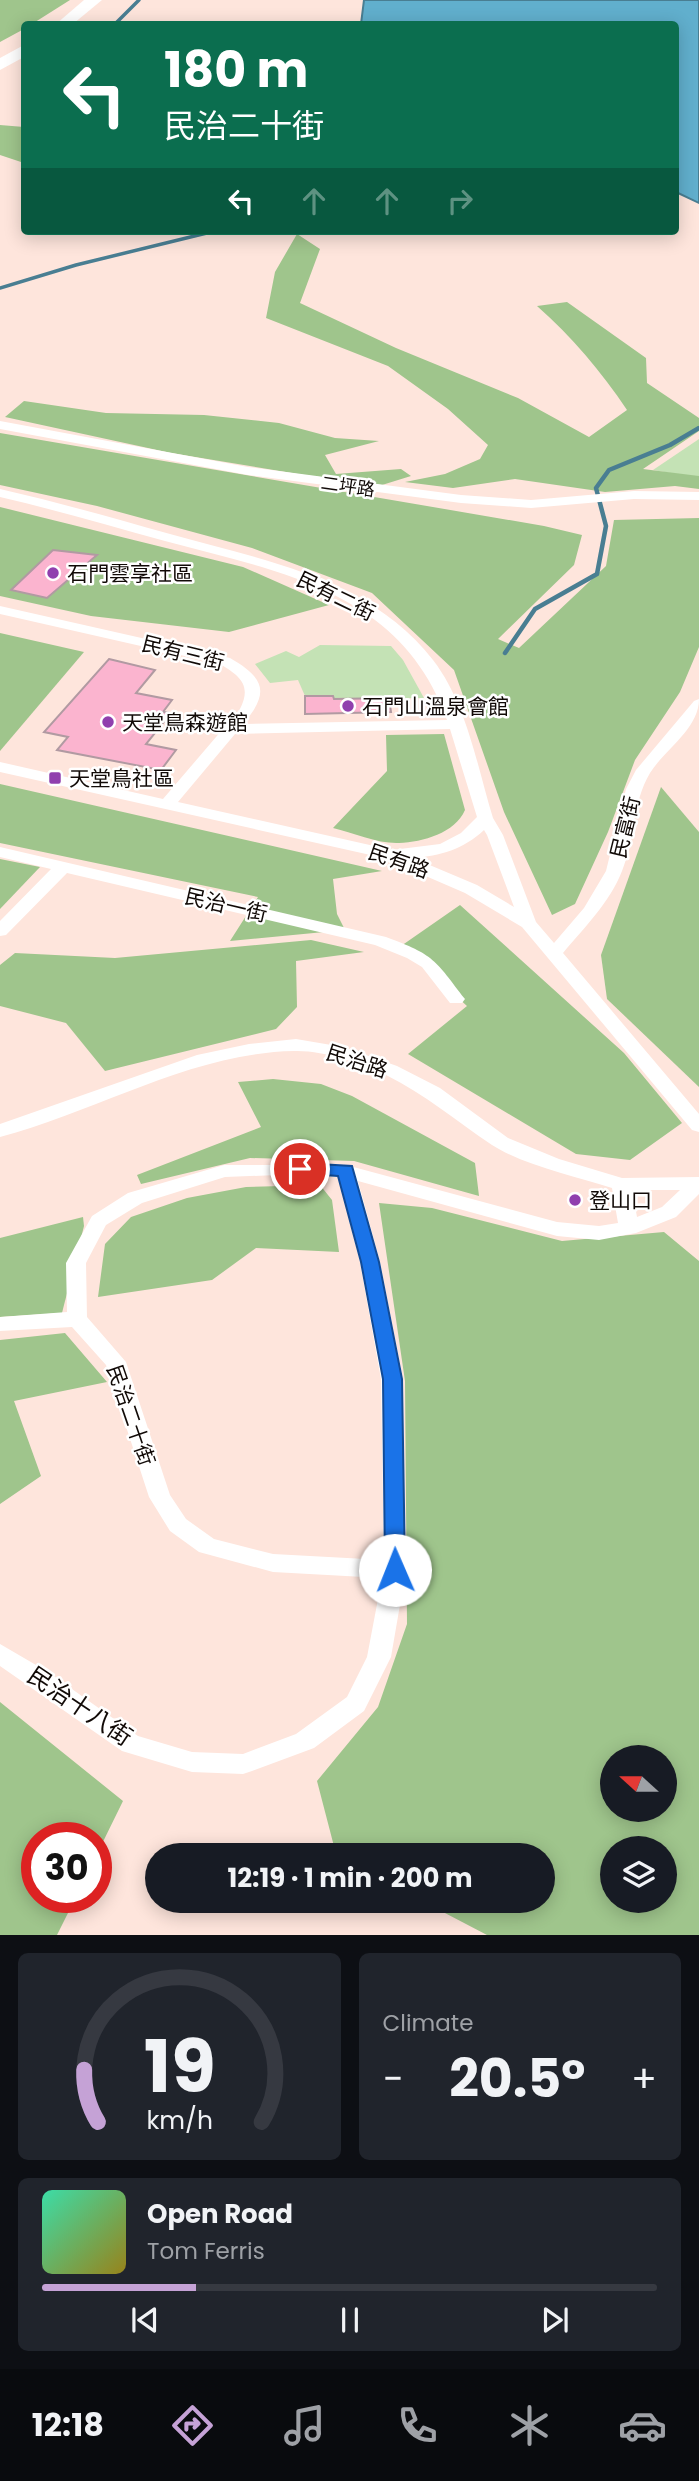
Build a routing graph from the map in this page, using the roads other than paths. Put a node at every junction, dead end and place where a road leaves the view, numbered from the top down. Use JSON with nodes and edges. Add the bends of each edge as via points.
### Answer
{"nodes":[{"id":1,"x":94,"y":0,"type":"edge"},
{"id":2,"x":68,"y":21,"type":"edge"},
{"id":3,"x":21,"y":52,"type":"edge"},
{"id":4,"x":0,"y":65,"type":"edge"},
{"id":5,"x":0,"y":425,"type":"edge"},
{"id":6,"x":0,"y":493,"type":"edge"},
{"id":7,"x":699,"y":495,"type":"edge"},
{"id":8,"x":0,"y":610,"type":"edge"},
{"id":9,"x":699,"y":704,"type":"edge"},
{"id":10,"x":455,"y":724,"type":"junction"},
{"id":11,"x":231,"y":729,"type":"junction"},
{"id":12,"x":0,"y":767,"type":"edge"},
{"id":13,"x":168,"y":803,"type":"junction"},
{"id":14,"x":485,"y":818,"type":"junction"},
{"id":15,"x":0,"y":852,"type":"edge"},
{"id":16,"x":389,"y":854,"type":"junction"},
{"id":17,"x":63,"y":867,"type":"junction"},
{"id":18,"x":528,"y":923,"type":"junction"},
{"id":19,"x":0,"y":932,"type":"edge"},
{"id":20,"x":555,"y":952,"type":"junction"},
{"id":21,"x":456,"y":999,"type":"dead end"},
{"id":22,"x":699,"y":1126,"type":"edge"},
{"id":23,"x":0,"y":1131,"type":"edge"},
{"id":24,"x":346,"y":1171,"type":"junction"},
{"id":25,"x":699,"y":1183,"type":"edge"},
{"id":26,"x":621,"y":1184,"type":"junction"},
{"id":27,"x":629,"y":1228,"type":"junction"},
{"id":28,"x":77,"y":1320,"type":"junction"},
{"id":29,"x":0,"y":1324,"type":"edge"},
{"id":30,"x":395,"y":1570,"type":"junction"},
{"id":31,"x":0,"y":1654,"type":"edge"}],
"edges":[{"from":1,"to":2,"type":"main road"},
{"from":3,"to":4,"type":"main road"},
{"from":5,"to":7,"type":"street","name":"二坪路","via":[[247,471],[461,499],[531,504]]},
{"from":6,"to":10,"type":"street","name":"民有二街","via":[[281,569],[358,602],[410,641],[429,664]]},
{"from":8,"to":11,"type":"street","name":"民有三街","via":[[225,661],[245,672],[253,683],[254,697]]},
{"from":9,"to":20,"type":"street","name":"民富街","via":[[644,770],[634,789],[614,871],[591,910]]},
{"from":10,"to":11,"type":"street"},
{"from":10,"to":14,"type":"street","name":"民有二街"},
{"from":11,"to":13,"type":"street","name":"民有三街"},
{"from":12,"to":13,"type":"street","name":"民有路"},
{"from":13,"to":16,"type":"street","name":"民有路"},
{"from":14,"to":16,"type":"street","via":[[452,847],[430,853]]},
{"from":14,"to":18,"type":"street","name":"民有二街"},
{"from":15,"to":17,"type":"street","name":"民治一街"},
{"from":16,"to":18,"type":"street","name":"民有路","via":[[471,889]]},
{"from":17,"to":19,"type":"street"},
{"from":17,"to":21,"type":"street","name":"民治一街","via":[[380,940],[416,953]]},
{"from":18,"to":20,"type":"street","name":"民有路"},
{"from":20,"to":22,"type":"street","name":"民有路"},
{"from":23,"to":26,"type":"street","name":"民治路","via":[[204,1059],[296,1045],[337,1051],[390,1070],[433,1092],[501,1142]]},
{"from":24,"to":27,"type":"street","via":[[557,1228],[599,1233]]},
{"from":24,"to":28,"type":"street","via":[[224,1171],[135,1198],[99,1221],[76,1263]]},
{"from":24,"to":30,"type":"street","name":"民治十八街","via":[[370,1262],[392,1379]]},
{"from":25,"to":26,"type":"street","name":"民治路"},
{"from":25,"to":27,"type":"street","via":[[669,1212]]},
{"from":26,"to":27,"type":"street"},
{"from":28,"to":29,"type":"street"},
{"from":28,"to":30,"type":"street","name":"民治二十街","via":[[116,1362],[160,1497],[178,1525],[207,1546],[273,1563]]},
{"from":30,"to":31,"type":"street","name":"民治十八街","via":[[379,1657],[356,1704],[304,1741],[243,1764],[192,1762],[131,1744]]}]}
